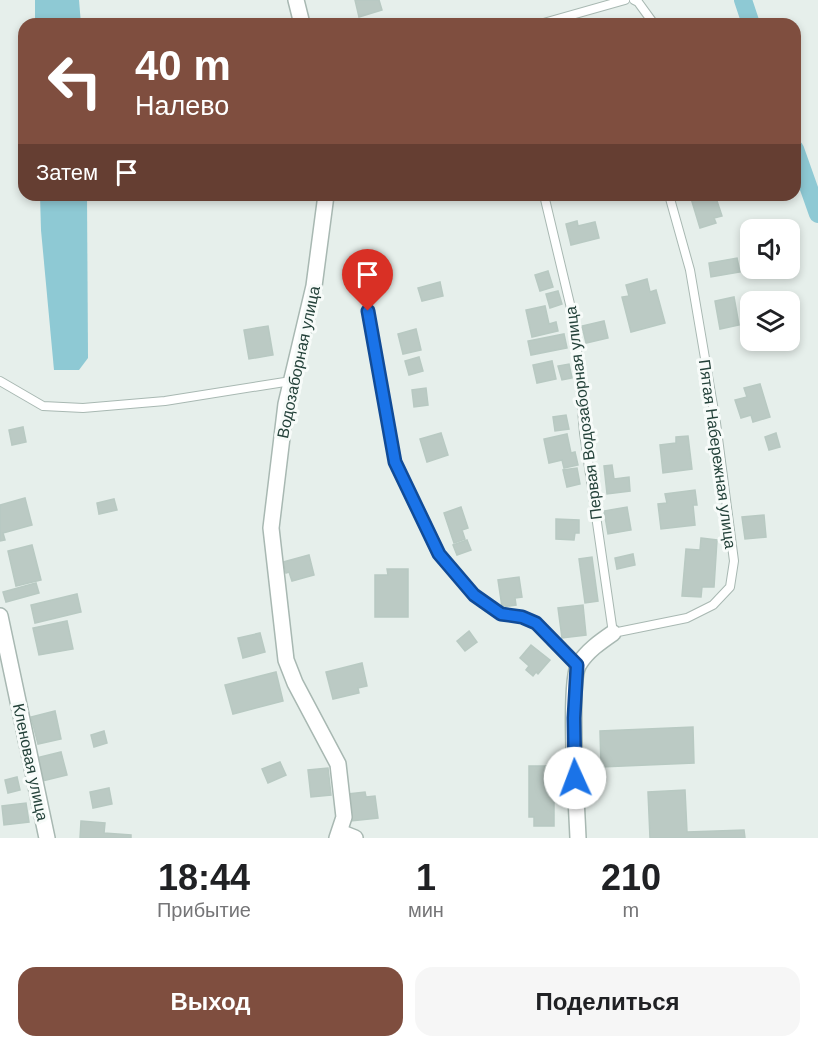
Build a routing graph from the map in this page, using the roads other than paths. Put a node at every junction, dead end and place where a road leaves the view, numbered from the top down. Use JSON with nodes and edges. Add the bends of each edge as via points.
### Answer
{"nodes":[{"id":1,"x":296,"y":0,"type":"edge"},
{"id":2,"x":625,"y":0,"type":"edge"},
{"id":3,"x":634,"y":0,"type":"edge"},
{"id":4,"x":300,"y":18,"type":"edge"},
{"id":5,"x":561,"y":18,"type":"edge"},
{"id":6,"x":650,"y":18,"type":"edge"},
{"id":7,"x":325,"y":201,"type":"edge"},
{"id":8,"x":545,"y":201,"type":"edge"},
{"id":9,"x":671,"y":201,"type":"edge"},
{"id":10,"x":368,"y":311,"type":"dead end"},
{"id":11,"x":0,"y":381,"type":"edge"},
{"id":12,"x":291,"y":381,"type":"junction"},
{"id":13,"x":0,"y":616,"type":"edge"},
{"id":14,"x":613,"y":633,"type":"junction"},
{"id":15,"x":577,"y":665,"type":"junction"},
{"id":16,"x":339,"y":835,"type":"edge"},
{"id":17,"x":47,"y":838,"type":"edge"},
{"id":18,"x":355,"y":838,"type":"edge"},
{"id":19,"x":578,"y":838,"type":"edge"}],
"edges":[{"from":1,"to":4,"type":"street"},
{"from":2,"to":5,"type":"lane"},
{"from":3,"to":6,"type":"lane"},
{"from":7,"to":12,"type":"street","name":"Водозаборная улица","via":[[314,286]]},
{"from":8,"to":14,"type":"lane","name":"Первая Водозаборная улица","via":[[575,325],[584,433]]},
{"from":9,"to":14,"type":"lane","name":"Пятая Набережная улица","via":[[692,282],[734,561],[730,586],[713,605],[687,618]]},
{"from":10,"to":15,"type":"lane","via":[[395,462],[439,554],[474,595],[501,614],[536,623]]},
{"from":11,"to":12,"type":"lane","via":[[42,406],[83,408],[165,401]]},
{"from":12,"to":16,"type":"street","name":"Водозаборная улица","via":[[272,539],[286,660],[338,764],[344,817]]},
{"from":13,"to":17,"type":"street","name":"Кленовая улица"},
{"from":14,"to":15,"type":"street"},
{"from":15,"to":19,"type":"street","via":[[574,738]]},
{"from":16,"to":18,"type":"street"}]}
